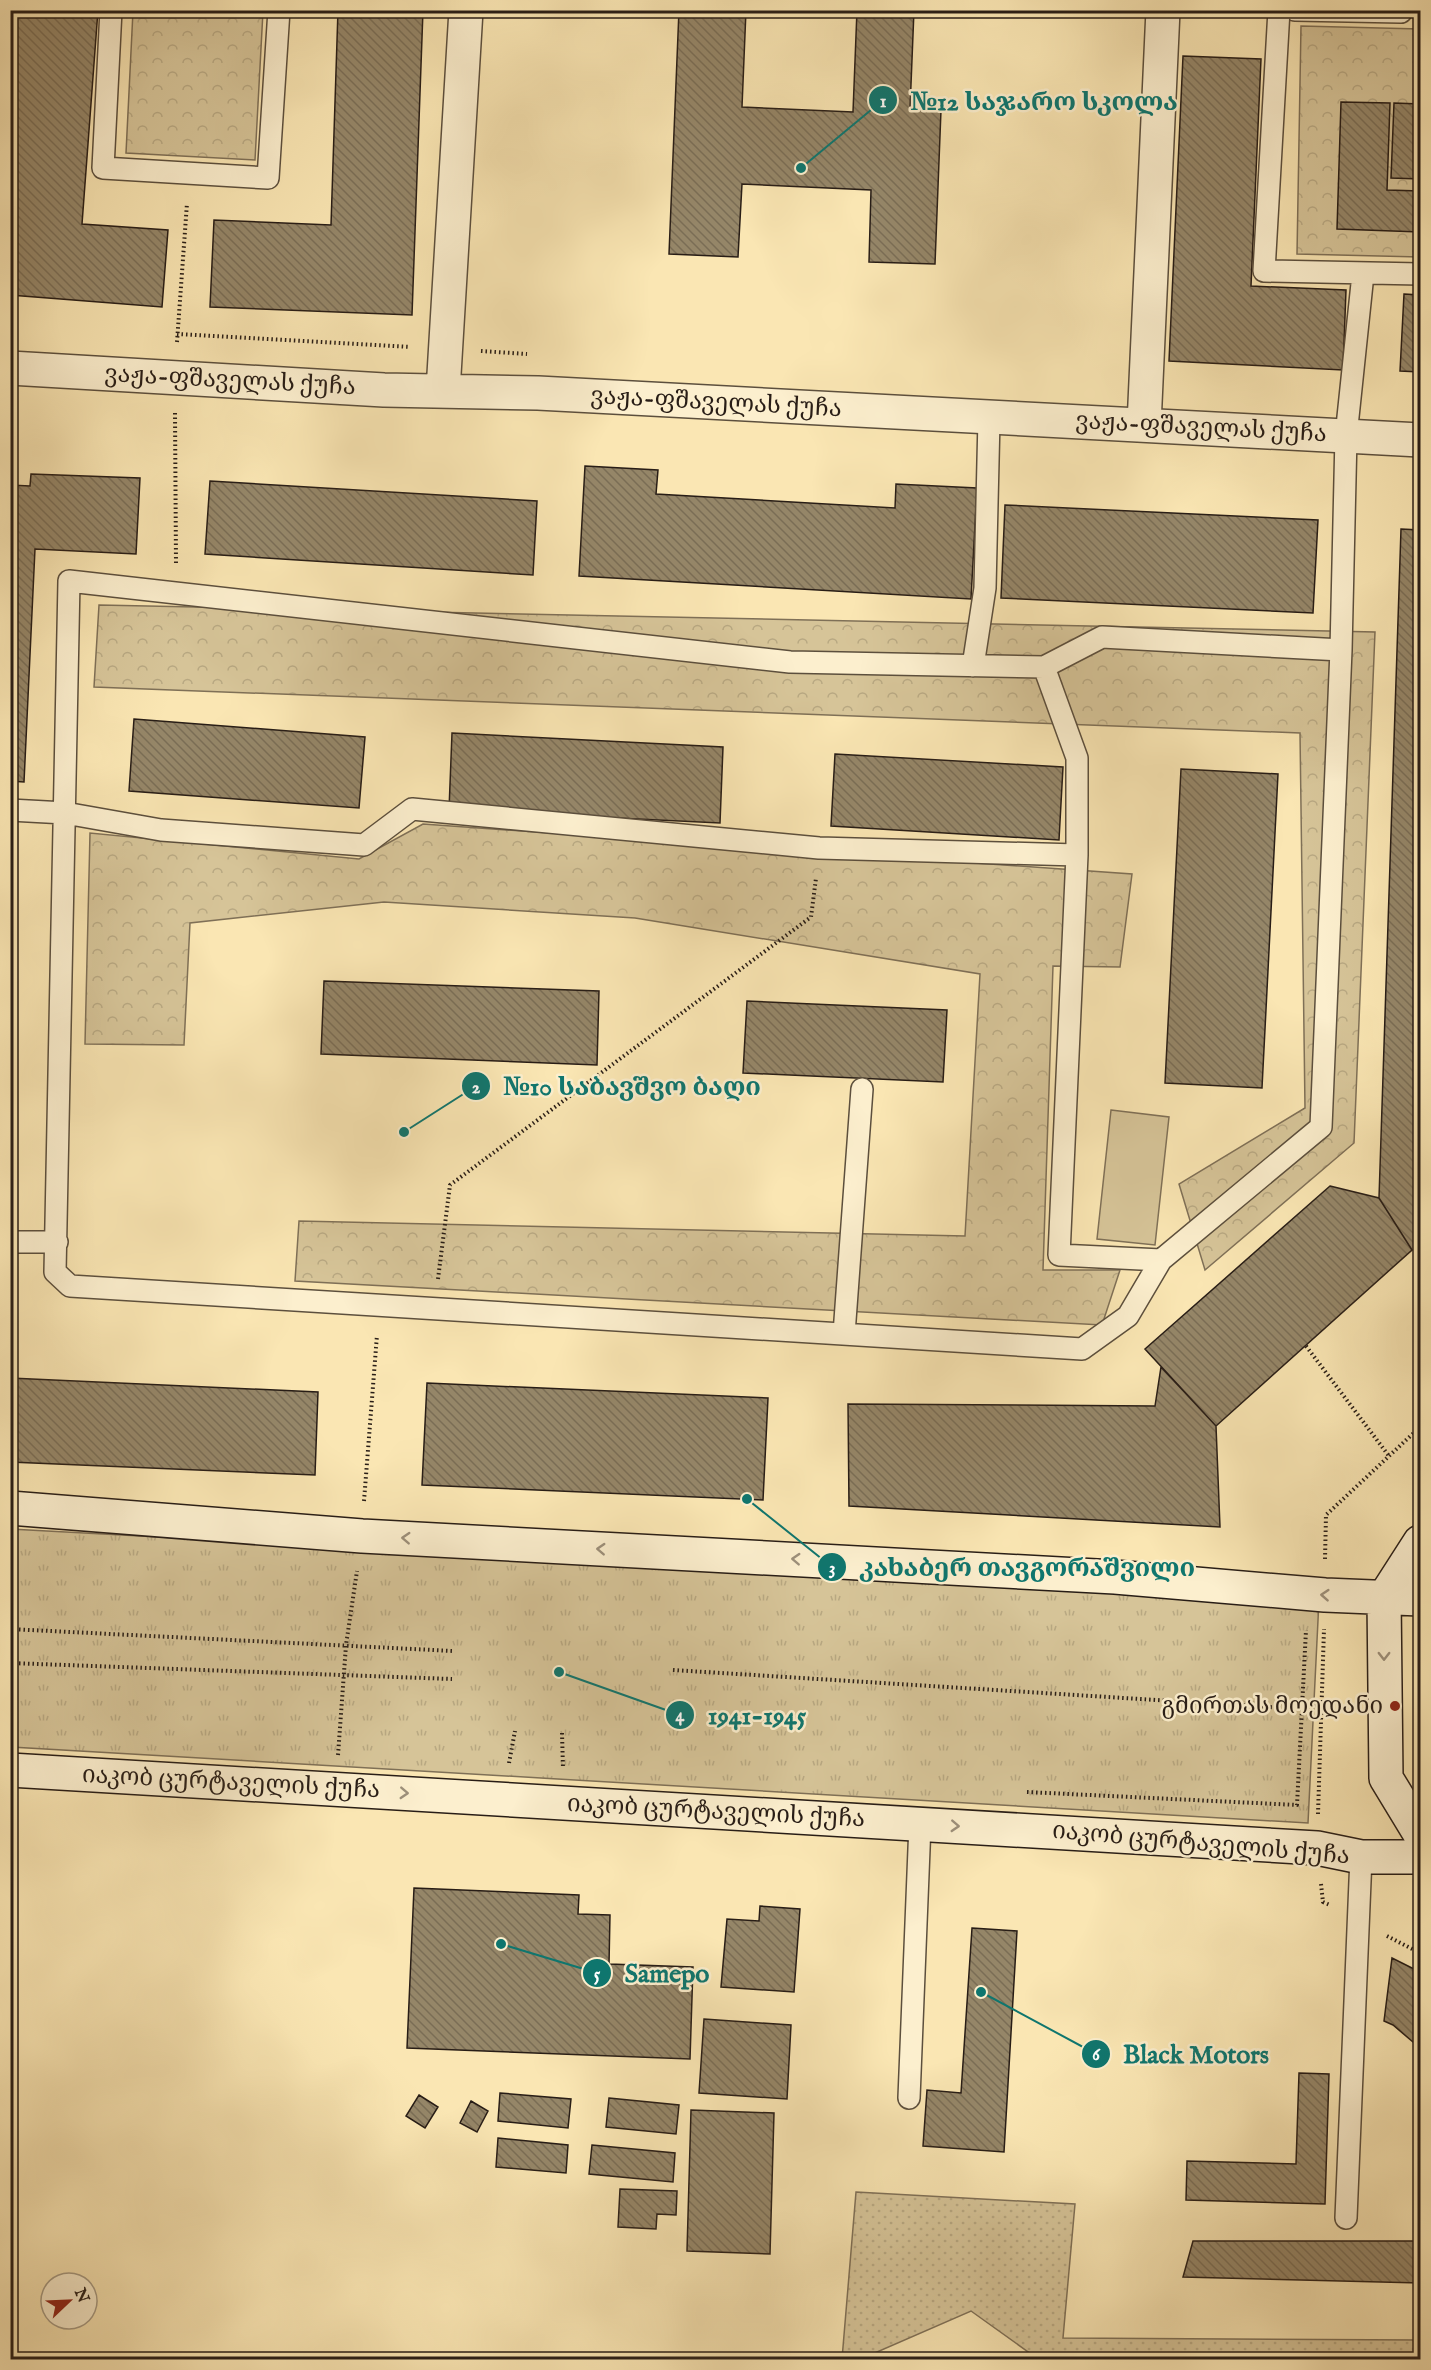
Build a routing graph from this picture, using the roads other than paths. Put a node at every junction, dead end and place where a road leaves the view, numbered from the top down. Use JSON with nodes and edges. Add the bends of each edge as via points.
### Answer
{"nodes":[{"id":1,"x":111,"y":10,"type":"edge"},
{"id":2,"x":279,"y":10,"type":"edge"},
{"id":3,"x":466,"y":10,"type":"edge"},
{"id":4,"x":1163,"y":10,"type":"edge"},
{"id":5,"x":1279,"y":10,"type":"edge"},
{"id":6,"x":1295,"y":10,"type":"edge"},
{"id":7,"x":1343,"y":11,"type":"edge"},
{"id":8,"x":1401,"y":12,"type":"dead end"},
{"id":9,"x":1363,"y":274,"type":"junction"},
{"id":10,"x":1420,"y":274,"type":"edge"},
{"id":11,"x":10,"y":368,"type":"edge"},
{"id":12,"x":443,"y":391,"type":"junction"},
{"id":13,"x":989,"y":418,"type":"junction"},
{"id":14,"x":1144,"y":425,"type":"junction"},
{"id":15,"x":1346,"y":436,"type":"junction"},
{"id":16,"x":1420,"y":440,"type":"edge"},
{"id":17,"x":1341,"y":650,"type":"junction"},
{"id":18,"x":973,"y":666,"type":"junction"},
{"id":19,"x":1044,"y":667,"type":"junction"},
{"id":20,"x":10,"y":810,"type":"edge"},
{"id":21,"x":65,"y":813,"type":"junction"},
{"id":22,"x":1077,"y":855,"type":"junction"},
{"id":23,"x":862,"y":1089,"type":"dead end"},
{"id":24,"x":10,"y":1242,"type":"edge"},
{"id":25,"x":57,"y":1242,"type":"junction"},
{"id":26,"x":1161,"y":1260,"type":"junction"},
{"id":27,"x":844,"y":1334,"type":"junction"},
{"id":28,"x":10,"y":1508,"type":"edge"},
{"id":29,"x":1420,"y":1542,"type":"edge"},
{"id":30,"x":1384,"y":1598,"type":"junction"},
{"id":31,"x":1420,"y":1599,"type":"edge"},
{"id":32,"x":10,"y":1770,"type":"edge"},
{"id":33,"x":920,"y":1824,"type":"junction"},
{"id":34,"x":1420,"y":1834,"type":"edge"},
{"id":35,"x":1361,"y":1857,"type":"junction"},
{"id":36,"x":1420,"y":1857,"type":"edge"},
{"id":37,"x":909,"y":2098,"type":"dead end"},
{"id":38,"x":1346,"y":2218,"type":"dead end"}],
"edges":[{"from":1,"to":2,"type":"lane","via":[[103,168],[268,178]]},
{"from":3,"to":12,"type":"main road"},
{"from":4,"to":14,"type":"main road"},
{"from":5,"to":9,"type":"lane","via":[[1264,271]]},
{"from":6,"to":7,"type":"lane"},
{"from":7,"to":8,"type":"lane"},
{"from":9,"to":10,"type":"lane"},
{"from":9,"to":15,"type":"lane"},
{"from":11,"to":12,"type":"main road","name":"ვაჟა-ფშაველას ქუჩა"},
{"from":12,"to":13,"type":"main road","name":"ვაჟა-ფშაველას ქუჩა"},
{"from":13,"to":14,"type":"main road","name":"ვაჟა-ფშაველას ქუჩა"},
{"from":13,"to":18,"type":"lane","via":[[985,588]]},
{"from":14,"to":15,"type":"main road","name":"ვაჟა-ფშაველას ქუჩა"},
{"from":15,"to":16,"type":"main road","name":"ვაჟა-ფშაველას ქუჩა"},
{"from":15,"to":17,"type":"lane"},
{"from":17,"to":19,"type":"lane","via":[[1102,637]]},
{"from":17,"to":26,"type":"lane","via":[[1321,1127]]},
{"from":18,"to":19,"type":"lane"},
{"from":18,"to":21,"type":"lane","via":[[790,662],[69,581]]},
{"from":19,"to":22,"type":"lane","via":[[1077,758]]},
{"from":20,"to":21,"type":"lane"},
{"from":21,"to":22,"type":"lane","via":[[161,830],[364,846],[412,809],[819,848]]},
{"from":21,"to":25,"type":"lane"},
{"from":22,"to":26,"type":"lane","via":[[1059,1256]]},
{"from":23,"to":27,"type":"lane"},
{"from":24,"to":25,"type":"lane"},
{"from":25,"to":27,"type":"lane","via":[[55,1272],[70,1286]]},
{"from":26,"to":27,"type":"lane","via":[[1128,1316],[1082,1349]]},
{"from":30,"to":28,"type":"main road","one_way":true,"via":[[1115,1577],[362,1536]]},
{"from":29,"to":30,"type":"main road"},
{"from":30,"to":31,"type":"main road"},
{"from":30,"to":34,"type":"main road","one_way":true,"via":[[1386,1778]]},
{"from":32,"to":33,"type":"main road","name":"იაკობ ცურტაველის ქუჩა","one_way":true},
{"from":33,"to":35,"type":"main road","name":"იაკობ ცურტაველის ქუჩა","one_way":true,"via":[[1317,1848]]},
{"from":33,"to":37,"type":"lane"},
{"from":35,"to":36,"type":"main road","name":"იაკობ ცურტაველის ქუჩა"},
{"from":35,"to":38,"type":"lane"}]}
